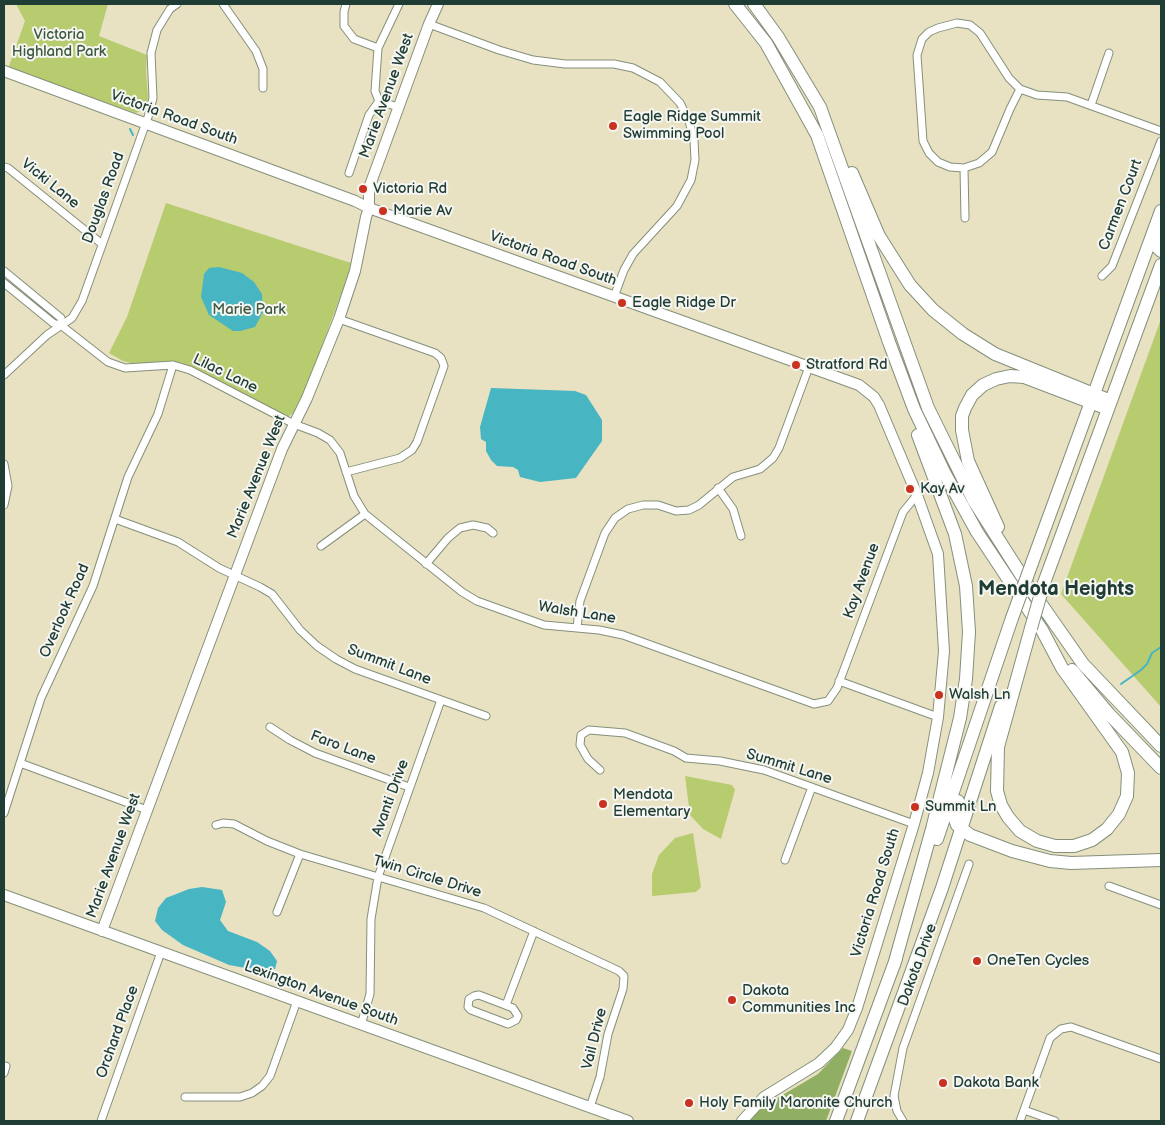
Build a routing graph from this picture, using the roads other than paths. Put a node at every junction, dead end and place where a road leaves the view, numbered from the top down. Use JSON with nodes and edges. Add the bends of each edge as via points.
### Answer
{"nodes":[{"id":1,"x":177,"y":4,"type":"edge"},
{"id":2,"x":223,"y":4,"type":"edge"},
{"id":3,"x":346,"y":4,"type":"edge"},
{"id":4,"x":399,"y":4,"type":"edge"},
{"id":5,"x":438,"y":4,"type":"edge"},
{"id":6,"x":735,"y":4,"type":"edge"},
{"id":7,"x":754,"y":4,"type":"edge"},
{"id":8,"x":429,"y":24,"type":"junction"},
{"id":9,"x":378,"y":48,"type":"junction"},
{"id":10,"x":1109,"y":53,"type":"dead end"},
{"id":11,"x":4,"y":71,"type":"edge"},
{"id":12,"x":262,"y":88,"type":"dead end"},
{"id":13,"x":1020,"y":89,"type":"junction"},
{"id":14,"x":379,"y":101,"type":"junction"},
{"id":15,"x":1090,"y":105,"type":"junction"},
{"id":16,"x":398,"y":107,"type":"junction"},
{"id":17,"x":820,"y":107,"type":"junction"},
{"id":18,"x":146,"y":124,"type":"junction"},
{"id":19,"x":1161,"y":131,"type":"edge"},
{"id":20,"x":1161,"y":141,"type":"edge"},
{"id":21,"x":4,"y":166,"type":"edge"},
{"id":22,"x":964,"y":168,"type":"junction"},
{"id":23,"x":349,"y":173,"type":"dead end"},
{"id":24,"x":369,"y":208,"type":"junction"},
{"id":25,"x":1161,"y":211,"type":"edge"},
{"id":26,"x":965,"y":218,"type":"dead end"},
{"id":27,"x":1161,"y":227,"type":"edge"},
{"id":28,"x":102,"y":244,"type":"junction"},
{"id":29,"x":1161,"y":251,"type":"edge"},
{"id":30,"x":1161,"y":265,"type":"edge"},
{"id":31,"x":4,"y":271,"type":"edge"},
{"id":32,"x":1102,"y":276,"type":"dead end"},
{"id":33,"x":4,"y":283,"type":"edge"},
{"id":34,"x":614,"y":297,"type":"junction"},
{"id":35,"x":339,"y":319,"type":"junction"},
{"id":36,"x":62,"y":326,"type":"junction"},
{"id":37,"x":889,"y":342,"type":"junction"},
{"id":38,"x":173,"y":364,"type":"junction"},
{"id":39,"x":809,"y":367,"type":"junction"},
{"id":40,"x":4,"y":375,"type":"edge"},
{"id":41,"x":1092,"y":399,"type":"junction"},
{"id":42,"x":1110,"y":405,"type":"junction"},
{"id":43,"x":294,"y":424,"type":"junction"},
{"id":44,"x":4,"y":464,"type":"edge"},
{"id":45,"x":346,"y":472,"type":"junction"},
{"id":46,"x":718,"y":488,"type":"junction"},
{"id":47,"x":917,"y":495,"type":"junction"},
{"id":48,"x":4,"y":505,"type":"edge"},
{"id":49,"x":366,"y":514,"type":"junction"},
{"id":50,"x":115,"y":519,"type":"junction"},
{"id":51,"x":493,"y":533,"type":"dead end"},
{"id":52,"x":741,"y":536,"type":"dead end"},
{"id":53,"x":321,"y":546,"type":"dead end"},
{"id":54,"x":426,"y":564,"type":"junction"},
{"id":55,"x":234,"y":575,"type":"junction"},
{"id":56,"x":1025,"y":581,"type":"junction"},
{"id":57,"x":1030,"y":627,"type":"junction"},
{"id":58,"x":577,"y":628,"type":"junction"},
{"id":59,"x":1048,"y":641,"type":"junction"},
{"id":60,"x":839,"y":681,"type":"junction"},
{"id":61,"x":441,"y":700,"type":"junction"},
{"id":62,"x":983,"y":704,"type":"junction"},
{"id":63,"x":486,"y":716,"type":"dead end"},
{"id":64,"x":938,"y":717,"type":"junction"},
{"id":65,"x":270,"y":727,"type":"dead end"},
{"id":66,"x":1161,"y":746,"type":"edge"},
{"id":67,"x":20,"y":763,"type":"junction"},
{"id":68,"x":1161,"y":768,"type":"edge"},
{"id":69,"x":600,"y":770,"type":"dead end"},
{"id":70,"x":408,"y":787,"type":"junction"},
{"id":71,"x":812,"y":787,"type":"junction"},
{"id":72,"x":147,"y":810,"type":"junction"},
{"id":73,"x":4,"y":813,"type":"edge"},
{"id":74,"x":914,"y":824,"type":"junction"},
{"id":75,"x":216,"y":825,"type":"dead end"},
{"id":76,"x":961,"y":828,"type":"junction"},
{"id":77,"x":300,"y":854,"type":"junction"},
{"id":78,"x":786,"y":860,"type":"dead end"},
{"id":79,"x":1161,"y":860,"type":"edge"},
{"id":80,"x":969,"y":864,"type":"dead end"},
{"id":81,"x":378,"y":877,"type":"junction"},
{"id":82,"x":1109,"y":886,"type":"dead end"},
{"id":83,"x":4,"y":895,"type":"edge"},
{"id":84,"x":1161,"y":905,"type":"edge"},
{"id":85,"x":277,"y":912,"type":"dead end"},
{"id":86,"x":102,"y":931,"type":"junction"},
{"id":87,"x":534,"y":931,"type":"junction"},
{"id":88,"x":161,"y":952,"type":"junction"},
{"id":89,"x":894,"y":966,"type":"junction"},
{"id":90,"x":624,"y":976,"type":"joint"},
{"id":91,"x":296,"y":1001,"type":"junction"},
{"id":92,"x":506,"y":1005,"type":"junction"},
{"id":93,"x":361,"y":1025,"type":"junction"},
{"id":94,"x":1161,"y":1058,"type":"edge"},
{"id":95,"x":185,"y":1097,"type":"dead end"},
{"id":96,"x":590,"y":1107,"type":"junction"},
{"id":97,"x":1024,"y":1110,"type":"junction"},
{"id":98,"x":101,"y":1121,"type":"edge"},
{"id":99,"x":628,"y":1121,"type":"edge"},
{"id":100,"x":742,"y":1121,"type":"edge"},
{"id":101,"x":836,"y":1121,"type":"edge"},
{"id":102,"x":856,"y":1121,"type":"edge"},
{"id":103,"x":903,"y":1121,"type":"edge"},
{"id":104,"x":1020,"y":1121,"type":"edge"},
{"id":105,"x":1055,"y":1121,"type":"edge"}],
"edges":[{"from":1,"to":18,"type":"street","name":"Douglas Road","via":[[157,30],[151,53],[154,98]]},
{"from":2,"to":12,"type":"street","via":[[256,51],[263,68]]},
{"from":3,"to":9,"type":"street","via":[[344,26],[354,39]]},
{"from":4,"to":9,"type":"street"},
{"from":5,"to":8,"type":"street","name":"Marie Avenue West"},
{"from":6,"to":37,"type":"highway","via":[[766,43],[816,134]]},
{"from":7,"to":17,"type":"highway"},
{"from":8,"to":16,"type":"street","name":"Marie Avenue West"},
{"from":8,"to":34,"type":"street","via":[[533,60],[633,68],[660,82],[680,103],[690,121],[694,140],[695,160],[690,180],[677,206],[633,254]]},
{"from":9,"to":14,"type":"street","via":[[375,91]]},
{"from":10,"to":15,"type":"street"},
{"from":11,"to":18,"type":"street","name":"Victoria Road South"},
{"from":13,"to":15,"type":"street","via":[[1036,95],[1067,97]]},
{"from":13,"to":22,"type":"street","via":[[992,152],[979,163]]},
{"from":13,"to":22,"type":"street","via":[[1009,78],[980,33],[970,25],[957,23],[938,28],[922,39],[917,55],[923,141],[938,162]]},
{"from":14,"to":16,"type":"street"},
{"from":14,"to":23,"type":"street","via":[[369,115]]},
{"from":15,"to":19,"type":"street"},
{"from":16,"to":24,"type":"street","name":"Marie Avenue West","via":[[369,188]]},
{"from":17,"to":41,"type":"highway","via":[[879,236],[910,285],[963,334],[996,354]]},
{"from":17,"to":56,"type":"highway","via":[[928,408],[974,501]]},
{"from":18,"to":24,"type":"street","name":"Victoria Road South"},
{"from":18,"to":28,"type":"street","name":"Douglas Road"},
{"from":20,"to":32,"type":"street","name":"Carmen Court","via":[[1112,266]]},
{"from":21,"to":28,"type":"street","name":"Vicki Lane"},
{"from":22,"to":26,"type":"street"},
{"from":24,"to":34,"type":"street","name":"Victoria Road South"},
{"from":24,"to":35,"type":"street","name":"Marie Avenue West","via":[[355,271]]},
{"from":25,"to":41,"type":"highway"},
{"from":27,"to":29,"type":"highway","via":[[1156,243]]},
{"from":28,"to":36,"type":"street","name":"Douglas Road","via":[[82,301],[72,318]]},
{"from":30,"to":42,"type":"highway"},
{"from":31,"to":36,"type":"street","name":"Lilac Lane","via":[[61,318]]},
{"from":33,"to":36,"type":"street","name":"Lilac Lane","via":[[53,323]]},
{"from":34,"to":39,"type":"street","name":"Victoria Road South"},
{"from":35,"to":43,"type":"street","name":"Marie Avenue West"},
{"from":35,"to":45,"type":"street","via":[[435,353],[444,366],[412,450],[400,458]]},
{"from":36,"to":38,"type":"street","name":"Lilac Lane","via":[[108,362],[125,368]]},
{"from":36,"to":40,"type":"street","name":"Douglas Road","via":[[47,335]]},
{"from":37,"to":59,"type":"highway","via":[[914,409],[945,474],[977,532]]},
{"from":37,"to":89,"type":"highway","via":[[903,394],[955,534],[966,586],[969,632],[960,718]]},
{"from":38,"to":43,"type":"street","name":"Lilac Lane"},
{"from":38,"to":50,"type":"street","name":"Overlook Road","via":[[158,414],[128,477]]},
{"from":39,"to":46,"type":"street","via":[[773,458],[760,469],[733,478]]},
{"from":39,"to":47,"type":"street","name":"Victoria Road South","via":[[858,385],[874,397]]},
{"from":41,"to":42,"type":"highway"},
{"from":41,"to":56,"type":"highway","via":[[1024,377],[1010,376],[983,385],[972,395],[962,416],[968,461]]},
{"from":41,"to":62,"type":"highway","bridge":true},
{"from":42,"to":57,"type":"highway","bridge":true},
{"from":43,"to":45,"type":"street","name":"Walsh Lane","via":[[330,440],[340,453]]},
{"from":43,"to":55,"type":"street","name":"Marie Avenue West"},
{"from":44,"to":48,"type":"street","via":[[8,486]]},
{"from":45,"to":49,"type":"street","name":"Walsh Lane","via":[[354,496]]},
{"from":46,"to":52,"type":"street","via":[[733,509]]},
{"from":46,"to":58,"type":"street","via":[[689,510],[643,505],[628,509],[615,518],[605,533],[580,601]]},
{"from":47,"to":60,"type":"street","name":"Kay Avenue","via":[[902,512]]},
{"from":47,"to":64,"type":"street","name":"Victoria Road South","via":[[938,554],[944,651]]},
{"from":49,"to":53,"type":"street"},
{"from":49,"to":54,"type":"street","name":"Walsh Lane"},
{"from":50,"to":55,"type":"street","name":"Summit Lane","via":[[178,542]]},
{"from":50,"to":67,"type":"street","name":"Overlook Road","via":[[93,586],[41,698]]},
{"from":51,"to":54,"type":"street","via":[[473,525],[460,528]]},
{"from":54,"to":58,"type":"street","name":"Walsh Lane","via":[[477,601],[544,625]]},
{"from":55,"to":61,"type":"street","name":"Summit Lane","via":[[272,594],[300,630],[336,660]]},
{"from":55,"to":72,"type":"street","name":"Marie Avenue West"},
{"from":56,"to":66,"type":"highway","via":[[1084,664]]},
{"from":57,"to":59,"type":"highway","via":[[998,747],[998,791],[1008,817],[1020,831],[1055,846],[1074,846],[1092,840],[1119,814],[1127,796],[1128,773],[1122,752],[1062,668]]},
{"from":57,"to":76,"type":"highway"},
{"from":58,"to":60,"type":"street","name":"Walsh Lane","via":[[623,635],[814,704],[828,701]]},
{"from":59,"to":68,"type":"highway","via":[[1109,714]]},
{"from":60,"to":64,"type":"street"},
{"from":61,"to":63,"type":"street","name":"Summit Lane"},
{"from":61,"to":70,"type":"street","name":"Avanti Drive"},
{"from":62,"to":76,"type":"highway","via":[[955,810],[954,816]]},
{"from":62,"to":89,"type":"highway"},
{"from":64,"to":74,"type":"street","name":"Victoria Road South"},
{"from":65,"to":70,"type":"street","name":"Faro Lane","via":[[314,753]]},
{"from":67,"to":72,"type":"street"},
{"from":67,"to":73,"type":"street","name":"Overlook Road"},
{"from":69,"to":71,"type":"street","name":"Summit Lane","via":[[580,745],[581,735],[589,730],[625,733],[686,758],[764,770]]},
{"from":70,"to":81,"type":"street","name":"Avanti Drive"},
{"from":71,"to":74,"type":"street","name":"Summit Lane"},
{"from":71,"to":78,"type":"street"},
{"from":72,"to":86,"type":"street","name":"Marie Avenue West"},
{"from":74,"to":100,"type":"street","name":"Victoria Road South","via":[[848,1030],[819,1063],[764,1097]]},
{"from":75,"to":77,"type":"street","name":"Twin Circle Drive","via":[[234,824]]},
{"from":76,"to":79,"type":"highway","via":[[1003,848],[1050,861]]},
{"from":76,"to":102,"type":"highway"},
{"from":77,"to":81,"type":"street","name":"Twin Circle Drive"},
{"from":77,"to":85,"type":"street"},
{"from":80,"to":103,"type":"street","name":"Dakota Drive","via":[[903,1048],[894,1096],[894,1105]]},
{"from":81,"to":87,"type":"street","name":"Twin Circle Drive","via":[[484,908]]},
{"from":81,"to":93,"type":"street","name":"Avanti Drive","via":[[371,919],[370,994]]},
{"from":82,"to":84,"type":"street"},
{"from":83,"to":86,"type":"street","name":"Lexington Avenue South"},
{"from":86,"to":88,"type":"street","name":"Lexington Avenue South"},
{"from":87,"to":90,"type":"street","name":"Twin Circle Drive","via":[[614,968]]},
{"from":87,"to":92,"type":"street"},
{"from":88,"to":91,"type":"street","name":"Lexington Avenue South"},
{"from":88,"to":98,"type":"street","name":"Orchard Place"},
{"from":89,"to":101,"type":"highway"},
{"from":90,"to":96,"type":"street","name":"Vail Drive"},
{"from":91,"to":93,"type":"street","name":"Lexington Avenue South"},
{"from":91,"to":95,"type":"street","via":[[270,1076],[262,1086],[240,1097]]},
{"from":92,"to":92,"type":"street","via":[[479,995],[469,999],[467,1004],[471,1010],[508,1024],[518,1016]]},
{"from":93,"to":96,"type":"street","name":"Lexington Avenue South"},
{"from":94,"to":97,"type":"street","via":[[1071,1027],[1061,1030],[1050,1038]]},
{"from":96,"to":99,"type":"street","name":"Lexington Avenue South"},
{"from":97,"to":104,"type":"street"},
{"from":97,"to":105,"type":"street"}]}
